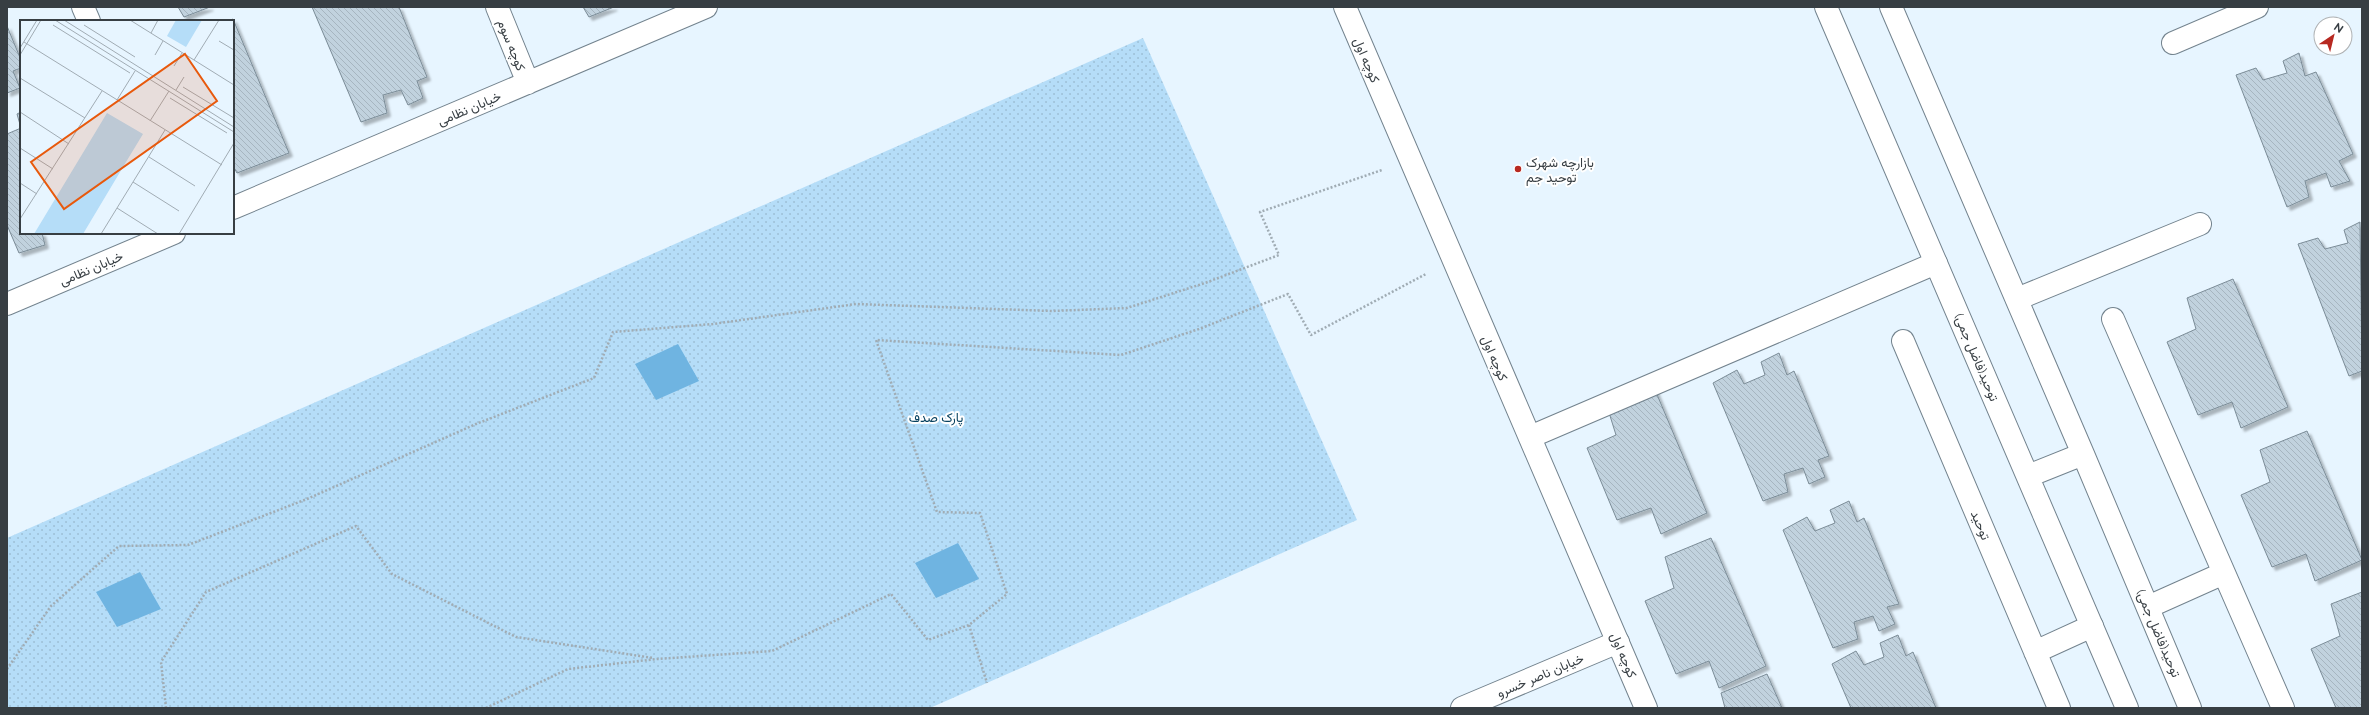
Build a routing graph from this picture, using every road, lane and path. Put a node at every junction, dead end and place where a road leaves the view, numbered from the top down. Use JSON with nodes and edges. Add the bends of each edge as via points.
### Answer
{"nodes":[{"id":1,"x":83,"y":7,"type":"edge"},
{"id":2,"x":497,"y":7,"type":"edge"},
{"id":3,"x":706,"y":7,"type":"edge"},
{"id":4,"x":1345,"y":7,"type":"edge"},
{"id":5,"x":1826,"y":7,"type":"edge"},
{"id":6,"x":1891,"y":7,"type":"edge"},
{"id":7,"x":2257,"y":7,"type":"edge"},
{"id":8,"x":89,"y":20,"type":"edge"},
{"id":9,"x":2173,"y":43,"type":"dead end"},
{"id":10,"x":528,"y":83,"type":"junction"},
{"id":11,"x":1410,"y":160,"type":"junction"},
{"id":12,"x":234,"y":208,"type":"edge"},
{"id":13,"x":2200,"y":224,"type":"dead end"},
{"id":14,"x":172,"y":234,"type":"edge"},
{"id":15,"x":1453,"y":259,"type":"junction"},
{"id":16,"x":1936,"y":263,"type":"junction"},
{"id":17,"x":2017,"y":299,"type":"junction"},
{"id":18,"x":7,"y":304,"type":"edge"},
{"id":19,"x":2113,"y":319,"type":"dead end"},
{"id":20,"x":1903,"y":341,"type":"dead end"},
{"id":21,"x":1530,"y":437,"type":"junction"},
{"id":22,"x":2083,"y":454,"type":"junction"},
{"id":23,"x":2028,"y":476,"type":"junction"},
{"id":24,"x":2224,"y":573,"type":"junction"},
{"id":25,"x":2148,"y":607,"type":"junction"},
{"id":26,"x":969,"y":625,"type":"junction"},
{"id":27,"x":2092,"y":626,"type":"junction"},
{"id":28,"x":1618,"y":642,"type":"junction"},
{"id":29,"x":2035,"y":652,"type":"junction"},
{"id":30,"x":657,"y":659,"type":"junction"},
{"id":31,"x":7,"y":668,"type":"edge"},
{"id":32,"x":987,"y":683,"type":"dead end"},
{"id":33,"x":166,"y":708,"type":"edge"},
{"id":34,"x":486,"y":708,"type":"edge"},
{"id":35,"x":1462,"y":708,"type":"edge"},
{"id":36,"x":1646,"y":708,"type":"edge"},
{"id":37,"x":2059,"y":708,"type":"edge"},
{"id":38,"x":2127,"y":708,"type":"edge"},
{"id":39,"x":2190,"y":708,"type":"edge"},
{"id":40,"x":2284,"y":708,"type":"edge"}],
"edges":[{"from":1,"to":8,"type":"street"},
{"from":2,"to":10,"type":"street","name":"کوچه سوم"},
{"from":3,"to":10,"type":"street","name":"خیابان نظامی"},
{"from":4,"to":11,"type":"street","name":"کوچه اول"},
{"from":5,"to":16,"type":"street","name":"توحید(فاضل جمی)"},
{"from":6,"to":17,"type":"street","name":"توحید(فاضل جمی)"},
{"from":7,"to":9,"type":"street"},
{"from":10,"to":12,"type":"street","name":"خیابان نظامی"},
{"from":11,"to":15,"type":"street","name":"کوچه اول"},
{"from":11,"to":31,"type":"path","via":[[1260,212],[1279,254],[1205,283],[1128,308],[1052,311],[856,304],[713,324],[613,332],[594,378],[476,424],[307,499],[188,545],[119,546],[51,606]]},
{"from":13,"to":17,"type":"street"},
{"from":14,"to":18,"type":"street","name":"خیابان نظامی"},
{"from":15,"to":21,"type":"street","name":"کوچه اول"},
{"from":15,"to":26,"type":"path","via":[[1311,335],[1288,294],[1121,356],[876,340],[937,512],[980,513],[1007,594]]},
{"from":16,"to":21,"type":"street"},
{"from":16,"to":23,"type":"street","name":"توحید(فاضل جمی)"},
{"from":17,"to":22,"type":"street","name":"توحید(فاضل جمی)"},
{"from":19,"to":24,"type":"street"},
{"from":20,"to":29,"type":"street","name":"توحید"},
{"from":21,"to":28,"type":"street","name":"کوچه اول"},
{"from":22,"to":23,"type":"street"},
{"from":22,"to":25,"type":"street","name":"توحید(فاضل جمی)"},
{"from":23,"to":27,"type":"street","name":"توحید(فاضل جمی)"},
{"from":24,"to":25,"type":"street"},
{"from":24,"to":40,"type":"street"},
{"from":25,"to":39,"type":"street","name":"توحید(فاضل جمی)"},
{"from":26,"to":30,"type":"path","via":[[928,640],[891,594],[772,651]]},
{"from":26,"to":32,"type":"path"},
{"from":27,"to":29,"type":"street"},
{"from":27,"to":38,"type":"street","name":"توحید(فاضل جمی)"},
{"from":28,"to":35,"type":"street","name":"خیابان ناصر خسرو"},
{"from":28,"to":36,"type":"street","name":"کوچه اول"},
{"from":29,"to":37,"type":"street","name":"توحید"},
{"from":30,"to":33,"type":"path","via":[[516,637],[392,574],[356,526],[206,592],[161,662]]},
{"from":30,"to":34,"type":"path","via":[[568,669]]}]}
